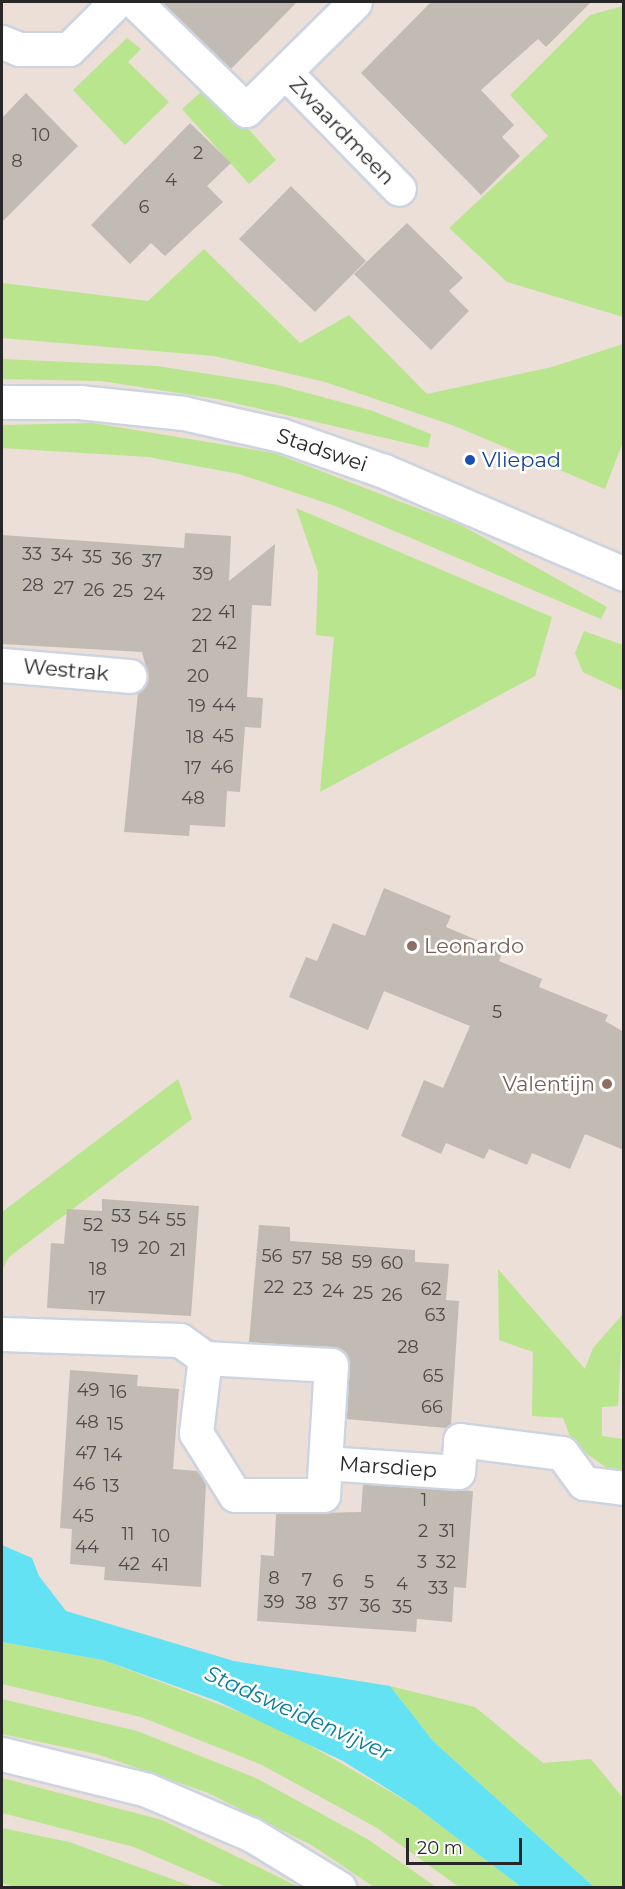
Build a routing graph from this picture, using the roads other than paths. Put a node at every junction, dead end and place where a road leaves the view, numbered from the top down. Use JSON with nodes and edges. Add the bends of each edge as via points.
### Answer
{"nodes":[{"id":1,"x":116,"y":2,"type":"edge"},
{"id":2,"x":135,"y":2,"type":"edge"},
{"id":3,"x":355,"y":2,"type":"edge"},
{"id":4,"x":2,"y":42,"type":"edge"},
{"id":5,"x":285,"y":72,"type":"junction"},
{"id":6,"x":399,"y":189,"type":"dead end"},
{"id":7,"x":2,"y":402,"type":"edge"},
{"id":8,"x":624,"y":574,"type":"edge"},
{"id":9,"x":2,"y":665,"type":"edge"},
{"id":10,"x":130,"y":676,"type":"dead end"},
{"id":11,"x":2,"y":1334,"type":"edge"},
{"id":12,"x":205,"y":1358,"type":"junction"},
{"id":13,"x":325,"y":1463,"type":"junction"},
{"id":14,"x":624,"y":1488,"type":"edge"},
{"id":15,"x":2,"y":1754,"type":"edge"},
{"id":16,"x":339,"y":1887,"type":"edge"}],
"edges":[{"from":1,"to":4,"type":"street","via":[[69,50],[19,49]]},
{"from":2,"to":5,"type":"street","name":"Zwaardmeen","via":[[246,110]]},
{"from":3,"to":5,"type":"street","name":"Zwaardmeen"},
{"from":5,"to":6,"type":"street","name":"Zwaardmeen"},
{"from":7,"to":8,"type":"street","name":"Stadswei","via":[[79,402],[183,413],[281,435],[384,471]]},
{"from":9,"to":10,"type":"street","name":"Westrak"},
{"from":11,"to":12,"type":"street","via":[[180,1340]]},
{"from":12,"to":13,"type":"street","name":"Marsdiep","via":[[331,1365]]},
{"from":12,"to":13,"type":"street","name":"Marsdiep","via":[[196,1433],[235,1494],[323,1495]]},
{"from":13,"to":14,"type":"street","name":"Marsdiep","via":[[458,1472],[460,1440],[562,1453],[584,1483]]},
{"from":15,"to":16,"type":"street","via":[[147,1790],[252,1835]]}]}
